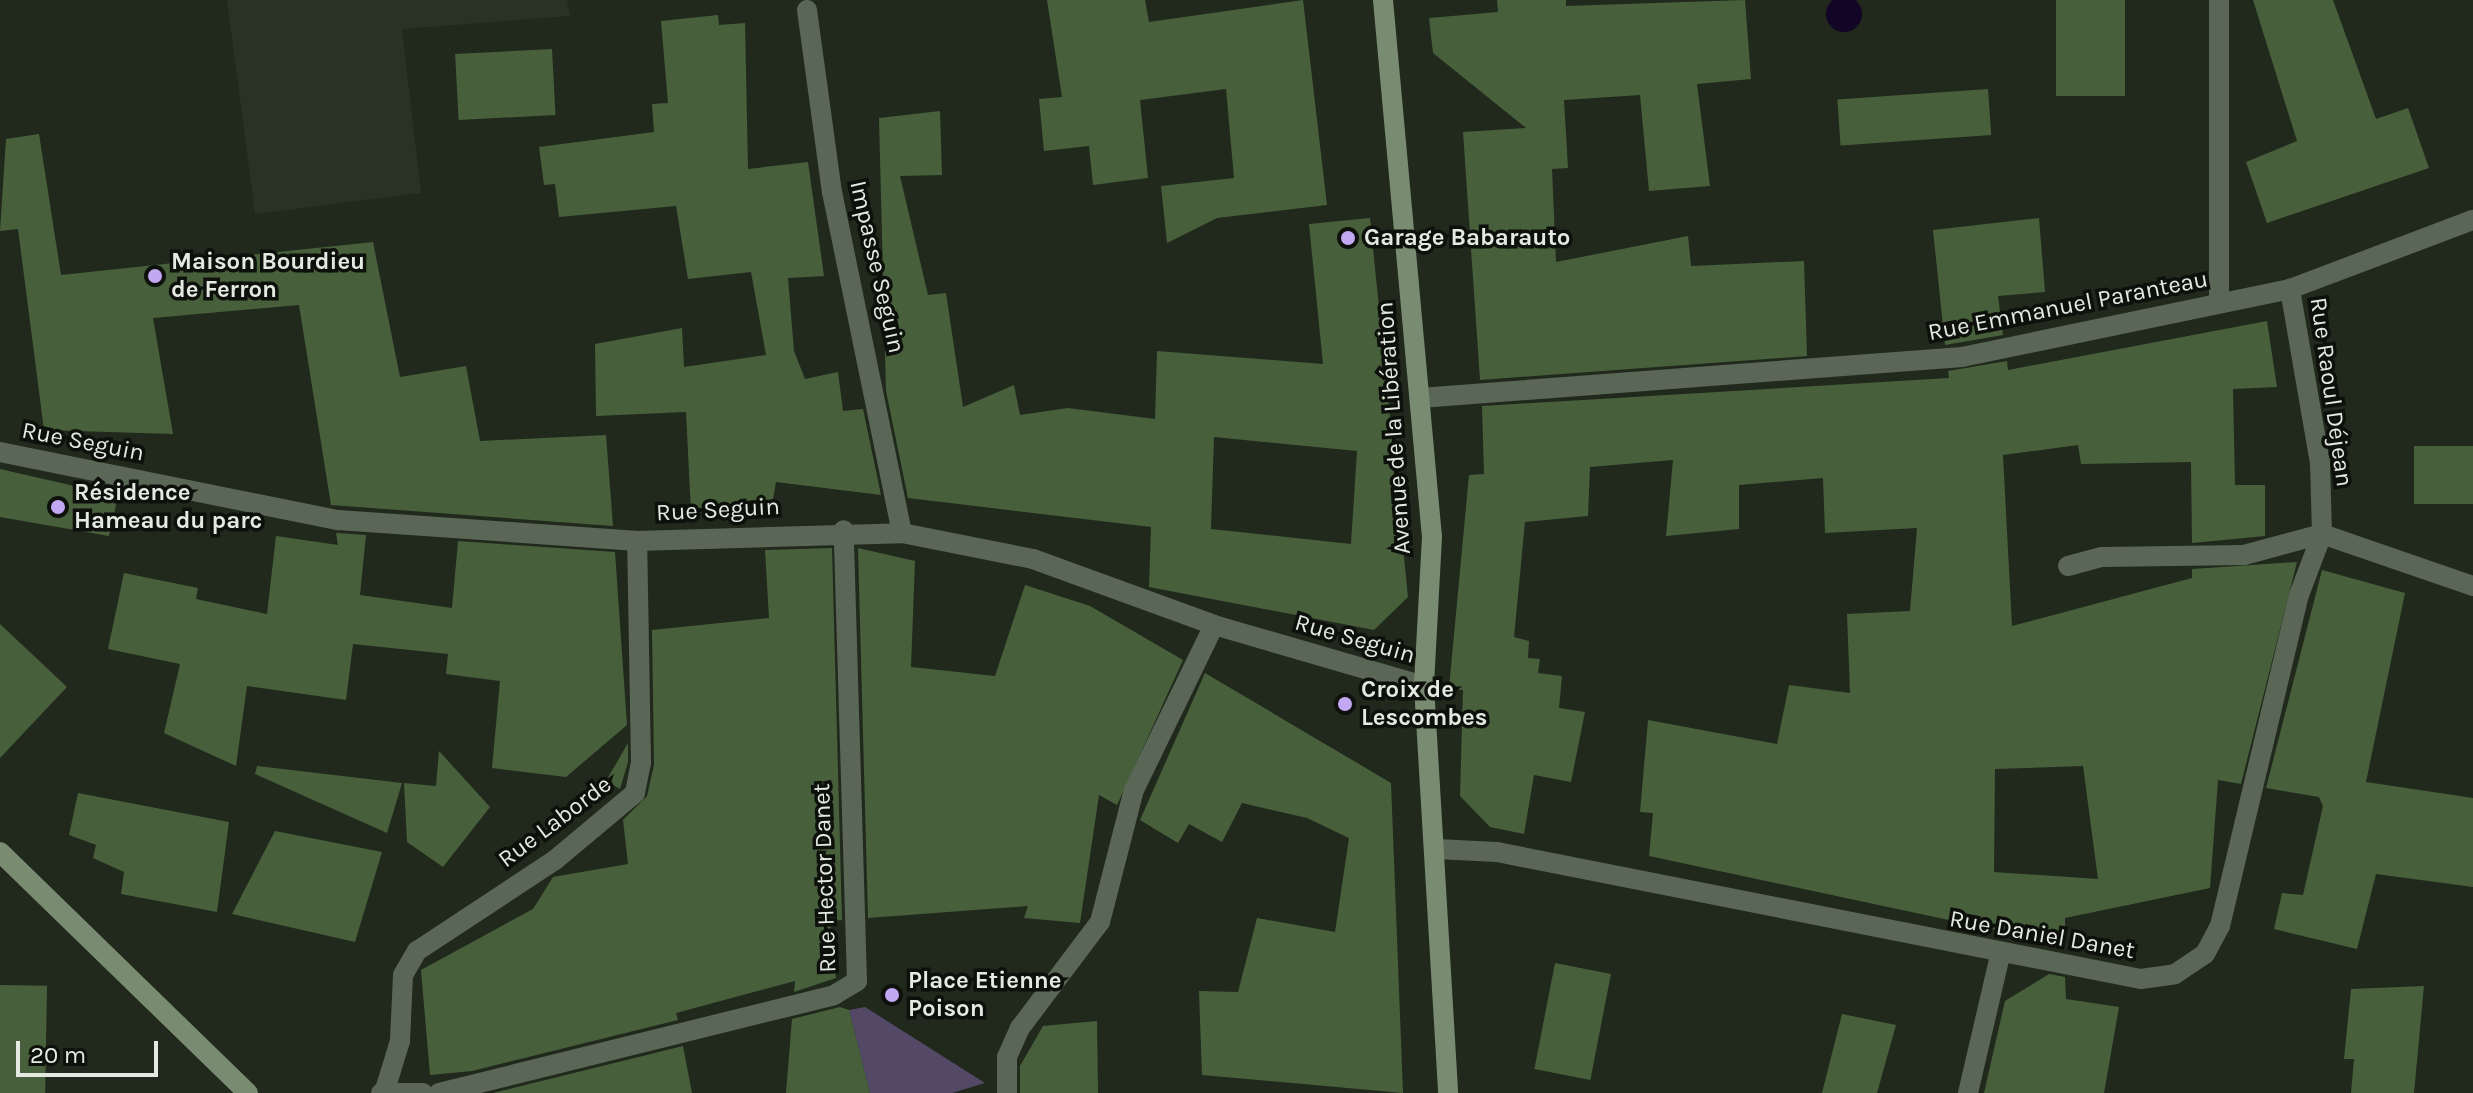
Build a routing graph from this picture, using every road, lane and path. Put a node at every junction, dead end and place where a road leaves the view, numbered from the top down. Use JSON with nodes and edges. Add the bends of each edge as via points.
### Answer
{"nodes":[{"id":1,"x":1383,"y":0,"type":"edge"},
{"id":2,"x":2219,"y":0,"type":"edge"},
{"id":3,"x":807,"y":10,"type":"dead end"},
{"id":4,"x":2473,"y":220,"type":"edge"},
{"id":5,"x":2290,"y":289,"type":"junction"},
{"id":6,"x":2219,"y":303,"type":"junction"},
{"id":7,"x":1420,"y":398,"type":"junction"},
{"id":8,"x":0,"y":452,"type":"edge"},
{"id":9,"x":844,"y":530,"type":"junction"},
{"id":10,"x":902,"y":533,"type":"junction"},
{"id":11,"x":2322,"y":534,"type":"junction"},
{"id":12,"x":637,"y":541,"type":"junction"},
{"id":13,"x":2068,"y":566,"type":"dead end"},
{"id":14,"x":2473,"y":586,"type":"edge"},
{"id":15,"x":1214,"y":625,"type":"junction"},
{"id":16,"x":1424,"y":686,"type":"junction"},
{"id":17,"x":1436,"y":849,"type":"junction"},
{"id":18,"x":0,"y":852,"type":"edge"},
{"id":19,"x":2000,"y":956,"type":"junction"},
{"id":20,"x":383,"y":1092,"type":"edge"},
{"id":21,"x":248,"y":1093,"type":"edge"},
{"id":22,"x":423,"y":1093,"type":"edge"},
{"id":23,"x":439,"y":1093,"type":"edge"},
{"id":24,"x":1007,"y":1093,"type":"edge"},
{"id":25,"x":1448,"y":1093,"type":"edge"},
{"id":26,"x":1968,"y":1093,"type":"edge"}],
"edges":[{"from":1,"to":7,"type":"street","name":"Avenue de la Libération"},
{"from":2,"to":6,"type":"street"},
{"from":3,"to":10,"type":"street","name":"Impasse Seguin","via":[[832,192]]},
{"from":4,"to":5,"type":"street","name":"Rue Emmanuel Paranteau"},
{"from":5,"to":6,"type":"street","name":"Rue Emmanuel Paranteau"},
{"from":5,"to":11,"type":"street","name":"Rue Raoul Déjean","via":[[2320,463]]},
{"from":6,"to":7,"type":"street","name":"Rue Emmanuel Paranteau","via":[[1962,357]]},
{"from":7,"to":16,"type":"street","name":"Avenue de la Libération","via":[[1432,537]]},
{"from":8,"to":12,"type":"street","name":"Rue Seguin","via":[[338,520]]},
{"from":9,"to":10,"type":"street","name":"Rue Seguin"},
{"from":9,"to":12,"type":"street","name":"Rue Seguin"},
{"from":9,"to":23,"type":"street","name":"Rue Hector Danet","via":[[859,970],[850,990]]},
{"from":10,"to":15,"type":"street","name":"Rue Seguin","via":[[1033,559]]},
{"from":11,"to":13,"type":"street","via":[[2244,555],[2102,557]]},
{"from":11,"to":14,"type":"street"},
{"from":11,"to":19,"type":"street","name":"Rue Daniel Danet","via":[[2299,595],[2220,926],[2205,954],[2175,974],[2141,979]]},
{"from":12,"to":20,"type":"street","name":"Rue Laborde","via":[[641,763],[635,793],[555,860],[417,951],[403,975],[400,1041]]},
{"from":15,"to":16,"type":"street","name":"Rue Seguin"},
{"from":15,"to":24,"type":"street","via":[[1134,790],[1100,922],[1020,1028],[1007,1057]]},
{"from":16,"to":17,"type":"street","name":"Avenue de la Libération"},
{"from":17,"to":19,"type":"street","name":"Rue Daniel Danet","via":[[1497,852]]},
{"from":17,"to":25,"type":"street","name":"Avenue de la Libération"},
{"from":18,"to":21,"type":"street"},
{"from":19,"to":26,"type":"street"},
{"from":20,"to":22,"type":"street"}]}
